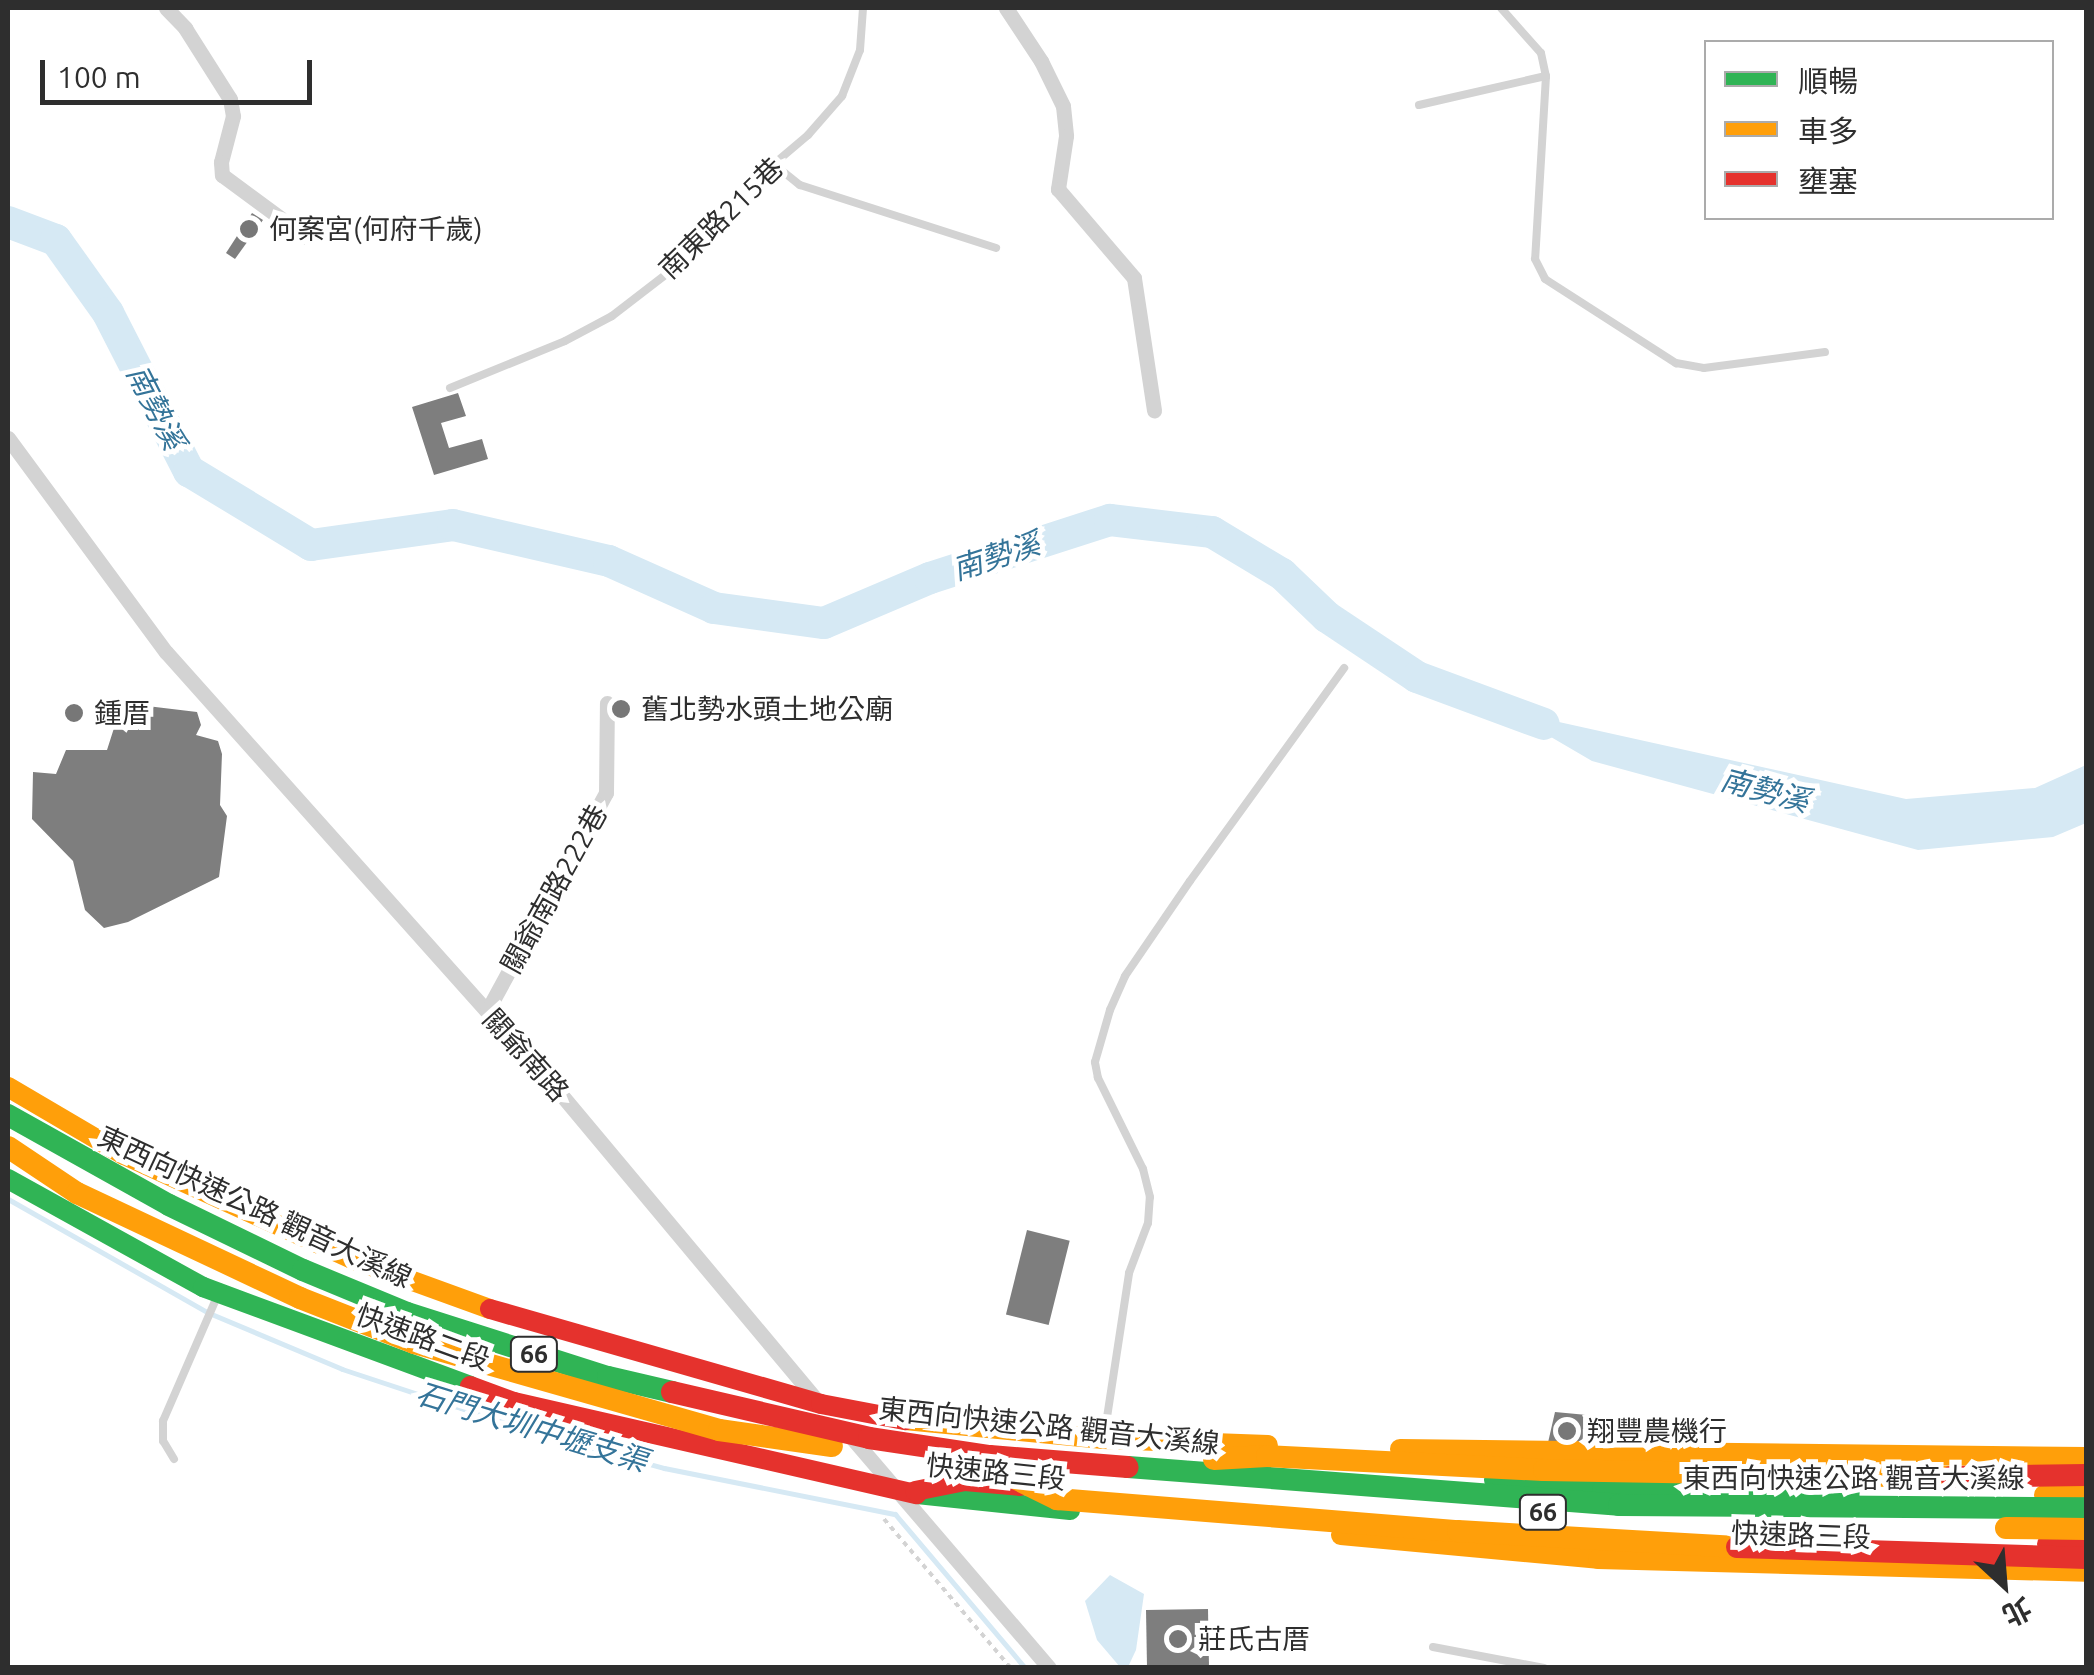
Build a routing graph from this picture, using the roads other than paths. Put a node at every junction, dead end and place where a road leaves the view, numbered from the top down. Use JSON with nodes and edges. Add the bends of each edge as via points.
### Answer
{"nodes":[{"id":1,"x":166,"y":8,"type":"edge"},
{"id":2,"x":863,"y":8,"type":"edge"},
{"id":3,"x":1006,"y":8,"type":"edge"},
{"id":4,"x":1501,"y":8,"type":"edge"},
{"id":5,"x":1546,"y":76,"type":"junction"},
{"id":6,"x":1419,"y":105,"type":"dead end"},
{"id":7,"x":775,"y":165,"type":"junction"},
{"id":8,"x":306,"y":237,"type":"dead end"},
{"id":9,"x":996,"y":248,"type":"dead end"},
{"id":10,"x":1825,"y":352,"type":"dead end"},
{"id":11,"x":450,"y":388,"type":"dead end"},
{"id":12,"x":1154,"y":410,"type":"dead end"},
{"id":13,"x":8,"y":438,"type":"edge"},
{"id":14,"x":1344,"y":668,"type":"dead end"},
{"id":15,"x":607,"y":702,"type":"dead end"},
{"id":16,"x":486,"y":1011,"type":"junction"},
{"id":17,"x":8,"y":1088,"type":"edge"},
{"id":18,"x":8,"y":1115,"type":"edge"},
{"id":19,"x":8,"y":1147,"type":"edge"},
{"id":20,"x":8,"y":1179,"type":"edge"},
{"id":21,"x":218,"y":1293,"type":"junction"},
{"id":22,"x":821,"y":1404,"type":"junction"},
{"id":23,"x":1603,"y":1452,"type":"junction"},
{"id":24,"x":2086,"y":1457,"type":"edge"},
{"id":25,"x":2020,"y":1458,"type":"junction"},
{"id":26,"x":174,"y":1459,"type":"dead end"},
{"id":27,"x":1000,"y":1471,"type":"junction"},
{"id":28,"x":1097,"y":1472,"type":"junction"},
{"id":29,"x":2086,"y":1476,"type":"edge"},
{"id":30,"x":1602,"y":1490,"type":"junction"},
{"id":31,"x":903,"y":1493,"type":"junction"},
{"id":32,"x":2086,"y":1494,"type":"edge"},
{"id":33,"x":2020,"y":1496,"type":"junction"},
{"id":34,"x":2086,"y":1508,"type":"edge"},
{"id":35,"x":2086,"y":1529,"type":"edge"},
{"id":36,"x":1600,"y":1530,"type":"junction"},
{"id":37,"x":2086,"y":1544,"type":"edge"},
{"id":38,"x":2018,"y":1545,"type":"junction"},
{"id":39,"x":2086,"y":1558,"type":"edge"},
{"id":40,"x":1598,"y":1559,"type":"junction"},
{"id":41,"x":2016,"y":1572,"type":"junction"},
{"id":42,"x":2086,"y":1572,"type":"edge"},
{"id":43,"x":1434,"y":1647,"type":"dead end"},
{"id":44,"x":1049,"y":1668,"type":"edge"},
{"id":45,"x":1544,"y":1668,"type":"edge"}],
"edges":[{"from":1,"to":8,"type":"street","via":[[230,99],[234,116],[222,175]]},
{"from":2,"to":7,"type":"lane","name":"南東路215巷","via":[[860,50],[842,96]]},
{"from":3,"to":12,"type":"street","via":[[1063,106],[1058,189],[1134,278]]},
{"from":4,"to":5,"type":"lane","via":[[1541,53]]},
{"from":5,"to":6,"type":"lane"},
{"from":5,"to":10,"type":"lane","via":[[1535,259],[1545,279],[1676,363],[1704,368]]},
{"from":7,"to":9,"type":"lane","via":[[800,186]]},
{"from":7,"to":11,"type":"lane","name":"南東路215巷","via":[[742,191],[686,258],[612,316]]},
{"from":13,"to":16,"type":"street","name":"關爺南路","via":[[166,652]]},
{"from":14,"to":28,"type":"lane","via":[[1180,896],[1110,1010],[1095,1062],[1098,1078],[1150,1197],[1129,1273]]},
{"from":15,"to":16,"type":"street","name":"關爺南路222巷","via":[[606,793]]},
{"from":16,"to":22,"type":"street","name":"關爺南路"},
{"from":17,"to":22,"type":"main road","name":"快速路二段","number":"66","via":[[124,1155],[352,1260],[535,1325]]},
{"from":18,"to":28,"type":"main road","name":"東西向快速公路 觀音大溪線","number":"66","bridge":true,"via":[[303,1270],[512,1348],[869,1438]]},
{"from":19,"to":27,"type":"main road","name":"東西向快速公路 觀音大溪線","number":"66","bridge":true,"via":[[78,1193],[414,1344],[719,1430]]},
{"from":20,"to":21,"type":"main road","name":"快速路二段","number":"66"},
{"from":21,"to":26,"type":"lane","via":[[162,1421],[163,1441]]},
{"from":21,"to":31,"type":"main road","name":"快速路二段","number":"66","via":[[514,1402]]},
{"from":22,"to":28,"type":"main road","name":"快速路三段","number":"66","via":[[927,1424],[1039,1434]]},
{"from":22,"to":31,"type":"street","name":"關爺南路"},
{"from":23,"to":25,"type":"main road","name":"快速路三段","number":"66"},
{"from":23,"to":28,"type":"main road","name":"快速路三段","number":"66","via":[[1467,1452]]},
{"from":23,"to":30,"type":"main road"},
{"from":24,"to":25,"type":"main road","name":"快速路三段","number":"66"},
{"from":25,"to":33,"type":"main road"},
{"from":27,"to":35,"type":"main road","name":"東西向快速公路 觀音大溪線","number":"66","bridge":true,"via":[[1610,1518]]},
{"from":27,"to":39,"type":"main road","bridge":true,"via":[[1056,1499],[1362,1524],[1820,1552]]},
{"from":28,"to":29,"type":"main road","bridge":true,"via":[[1266,1456],[1544,1470]]},
{"from":28,"to":30,"type":"main road","name":"快速路三段"},
{"from":28,"to":31,"type":"main road","name":"快速路三段","number":"66"},
{"from":28,"to":34,"type":"main road","name":"東西向快速公路 觀音大溪線","number":"66","bridge":true,"via":[[1620,1505]]},
{"from":28,"to":36,"type":"main road","name":"快速路三段"},
{"from":28,"to":40,"type":"main road","name":"快速路三段","number":"66"},
{"from":30,"to":33,"type":"main road","name":"快速路三段"},
{"from":30,"to":36,"type":"main road"},
{"from":31,"to":44,"type":"street","name":"關爺南路"},
{"from":32,"to":33,"type":"main road","name":"快速路三段"},
{"from":33,"to":38,"type":"main road"},
{"from":36,"to":38,"type":"main road","name":"快速路三段"},
{"from":36,"to":40,"type":"main road"},
{"from":37,"to":38,"type":"main road","name":"快速路三段"},
{"from":38,"to":41,"type":"main road"},
{"from":40,"to":41,"type":"main road","name":"快速路三段","number":"66"},
{"from":41,"to":42,"type":"main road","name":"快速路三段","number":"66"},
{"from":43,"to":45,"type":"lane"}]}
